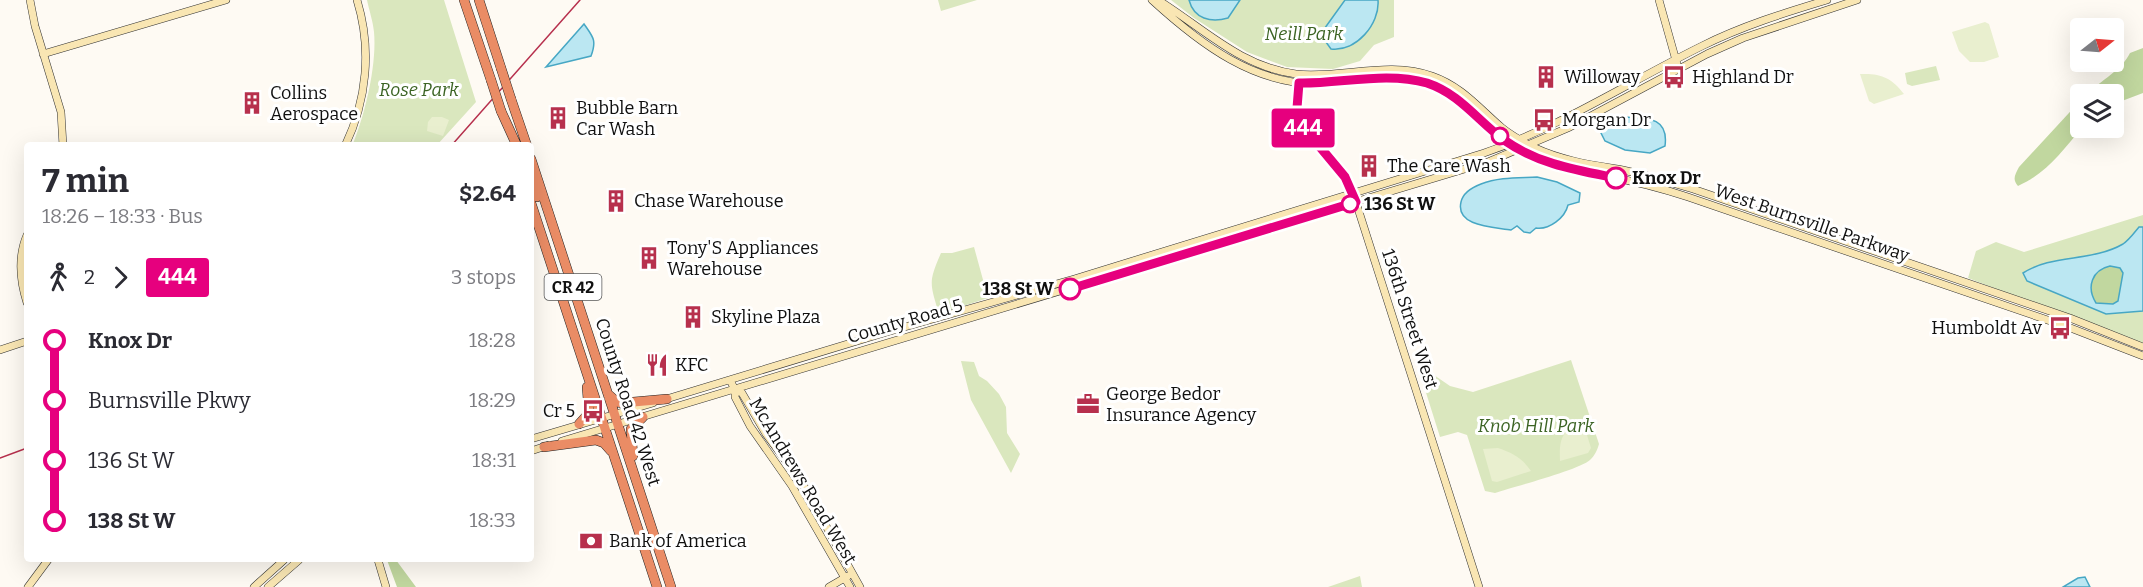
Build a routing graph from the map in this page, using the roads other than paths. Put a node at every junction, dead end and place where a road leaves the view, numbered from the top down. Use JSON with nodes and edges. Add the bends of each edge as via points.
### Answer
{"nodes":[{"id":1,"x":30,"y":0,"type":"edge"},
{"id":2,"x":225,"y":0,"type":"edge"},
{"id":3,"x":357,"y":0,"type":"edge"},
{"id":4,"x":464,"y":0,"type":"edge"},
{"id":5,"x":479,"y":0,"type":"edge"},
{"id":6,"x":1152,"y":0,"type":"edge"},
{"id":7,"x":1158,"y":0,"type":"edge"},
{"id":8,"x":1659,"y":0,"type":"edge"},
{"id":9,"x":1827,"y":0,"type":"edge"},
{"id":10,"x":1857,"y":0,"type":"edge"},
{"id":11,"x":43,"y":54,"type":"junction"},
{"id":12,"x":1676,"y":60,"type":"junction"},
{"id":13,"x":1679,"y":68,"type":"junction"},
{"id":14,"x":1298,"y":74,"type":"junction"},
{"id":15,"x":1299,"y":83,"type":"junction"},
{"id":16,"x":1461,"y":90,"type":"junction"},
{"id":17,"x":1457,"y":98,"type":"junction"},
{"id":18,"x":501,"y":111,"type":"junction"},
{"id":19,"x":1494,"y":132,"type":"junction"},
{"id":20,"x":1555,"y":134,"type":"junction"},
{"id":21,"x":1520,"y":140,"type":"junction"},
{"id":22,"x":63,"y":142,"type":"edge"},
{"id":23,"x":346,"y":142,"type":"edge"},
{"id":24,"x":511,"y":142,"type":"edge"},
{"id":25,"x":515,"y":142,"type":"edge"},
{"id":26,"x":525,"y":142,"type":"edge"},
{"id":27,"x":1510,"y":144,"type":"junction"},
{"id":28,"x":1530,"y":145,"type":"junction"},
{"id":29,"x":1492,"y":150,"type":"junction"},
{"id":30,"x":1520,"y":150,"type":"junction"},
{"id":31,"x":1557,"y":157,"type":"junction"},
{"id":32,"x":534,"y":172,"type":"edge"},
{"id":33,"x":534,"y":188,"type":"edge"},
{"id":34,"x":1353,"y":193,"type":"junction"},
{"id":35,"x":1356,"y":202,"type":"junction"},
{"id":36,"x":534,"y":212,"type":"edge"},
{"id":37,"x":24,"y":245,"type":"edge"},
{"id":38,"x":563,"y":257,"type":"junction"},
{"id":39,"x":24,"y":293,"type":"edge"},
{"id":40,"x":24,"y":342,"type":"edge"},
{"id":41,"x":2143,"y":347,"type":"edge"},
{"id":42,"x":0,"y":350,"type":"edge"},
{"id":43,"x":2143,"y":356,"type":"edge"},
{"id":44,"x":584,"y":364,"type":"junction"},
{"id":45,"x":730,"y":380,"type":"junction"},
{"id":46,"x":735,"y":390,"type":"junction"},
{"id":47,"x":609,"y":395,"type":"junction"},
{"id":48,"x":667,"y":399,"type":"junction"},
{"id":49,"x":615,"y":414,"type":"junction"},
{"id":50,"x":643,"y":417,"type":"junction"},
{"id":51,"x":602,"y":418,"type":"junction"},
{"id":52,"x":579,"y":424,"type":"junction"},
{"id":53,"x":618,"y":425,"type":"junction"},
{"id":54,"x":605,"y":429,"type":"junction"},
{"id":55,"x":534,"y":438,"type":"edge"},
{"id":56,"x":544,"y":447,"type":"junction"},
{"id":57,"x":534,"y":450,"type":"edge"},
{"id":58,"x":613,"y":454,"type":"junction"},
{"id":59,"x":637,"y":482,"type":"junction"},
{"id":60,"x":47,"y":562,"type":"edge"},
{"id":61,"x":282,"y":562,"type":"edge"},
{"id":62,"x":297,"y":562,"type":"edge"},
{"id":63,"x":379,"y":562,"type":"edge"},
{"id":64,"x":853,"y":573,"type":"junction"},
{"id":65,"x":845,"y":578,"type":"junction"},
{"id":66,"x":28,"y":587,"type":"edge"},
{"id":67,"x":254,"y":587,"type":"edge"},
{"id":68,"x":268,"y":587,"type":"edge"},
{"id":69,"x":386,"y":587,"type":"edge"},
{"id":70,"x":657,"y":587,"type":"edge"},
{"id":71,"x":671,"y":587,"type":"edge"},
{"id":72,"x":829,"y":587,"type":"edge"},
{"id":73,"x":850,"y":587,"type":"edge"},
{"id":74,"x":860,"y":587,"type":"edge"},
{"id":75,"x":1479,"y":587,"type":"edge"}],
"edges":[{"from":1,"to":11,"type":"street"},
{"from":2,"to":11,"type":"street"},
{"from":3,"to":23,"type":"street","via":[[365,39],[365,77],[361,103]]},
{"from":4,"to":18,"type":"highway","bridge":true},
{"from":5,"to":26,"type":"highway","bridge":true},
{"from":6,"to":15,"type":"street","name":"West Burnsville Parkway","via":[[1238,64],[1256,73]]},
{"from":7,"to":14,"type":"street","name":"West Burnsville Parkway","via":[[1242,57]]},
{"from":8,"to":12,"type":"street"},
{"from":9,"to":12,"type":"street","name":"County Road 5","via":[[1739,29]]},
{"from":10,"to":13,"type":"street","name":"County Road 5","via":[[1743,38]]},
{"from":11,"to":22,"type":"street","via":[[61,112]]},
{"from":12,"to":13,"type":"street"},
{"from":12,"to":21,"type":"street","name":"County Road 5"},
{"from":13,"to":20,"type":"street","name":"County Road 5"},
{"from":14,"to":15,"type":"street","name":"136th Street West"},
{"from":14,"to":16,"type":"street","name":"West Burnsville Parkway","via":[[1412,71],[1432,75]]},
{"from":15,"to":17,"type":"street","name":"West Burnsville Parkway","via":[[1411,79]]},
{"from":15,"to":34,"type":"street","name":"136th Street West","via":[[1300,123],[1345,177]]},
{"from":16,"to":17,"type":"street"},
{"from":16,"to":21,"type":"street","name":"West Burnsville Parkway"},
{"from":17,"to":19,"type":"street","name":"West Burnsville Parkway"},
{"from":18,"to":24,"type":"highway"},
{"from":18,"to":25,"type":"highway"},
{"from":19,"to":27,"type":"street","name":"West Burnsville Parkway"},
{"from":19,"to":29,"type":"street","via":[[1496,142]]},
{"from":20,"to":28,"type":"street","name":"County Road 5"},
{"from":20,"to":31,"type":"street","via":[[1549,144]]},
{"from":21,"to":27,"type":"street","name":"County Road 5"},
{"from":21,"to":28,"type":"street","name":"West Burnsville Parkway"},
{"from":27,"to":29,"type":"street","name":"County Road 5"},
{"from":27,"to":30,"type":"street","name":"West Burnsville Parkway"},
{"from":28,"to":30,"type":"street","name":"County Road 5"},
{"from":28,"to":31,"type":"street","name":"West Burnsville Parkway"},
{"from":29,"to":34,"type":"street","name":"County Road 5"},
{"from":30,"to":35,"type":"street","name":"County Road 5"},
{"from":30,"to":43,"type":"street","name":"West Burnsville Parkway","via":[[1554,165],[1688,197]]},
{"from":31,"to":41,"type":"street","name":"West Burnsville Parkway","via":[[1693,189],[2070,318]]},
{"from":32,"to":38,"type":"highway","name":"County Road 42 West","number":"CR 42"},
{"from":33,"to":38,"type":"highway"},
{"from":34,"to":35,"type":"street","name":"136th Street West"},
{"from":34,"to":45,"type":"street","name":"County Road 5"},
{"from":35,"to":46,"type":"street","name":"County Road 5"},
{"from":35,"to":75,"type":"street","name":"136th Street West"},
{"from":36,"to":44,"type":"highway","name":"County Road 42 West","number":"CR 42"},
{"from":37,"to":39,"type":"street"},
{"from":38,"to":47,"type":"highway","name":"County Road 42 West","number":"CR 42"},
{"from":40,"to":42,"type":"street"},
{"from":44,"to":51,"type":"highway","name":"County Road 42 West","number":"CR 42"},
{"from":44,"to":52,"type":"highway","via":[[589,411]]},
{"from":45,"to":46,"type":"street","name":"McAndrews Road West"},
{"from":45,"to":48,"type":"street","name":"County Road 5"},
{"from":46,"to":50,"type":"street","name":"County Road 5"},
{"from":46,"to":64,"type":"street","name":"McAndrews Road West","via":[[742,393],[801,481]]},
{"from":46,"to":65,"type":"street","name":"McAndrews Road West","via":[[750,426],[792,486]]},
{"from":47,"to":48,"type":"highway","via":[[622,403]]},
{"from":47,"to":49,"type":"highway","name":"County Road 42 West","number":"CR 42"},
{"from":48,"to":49,"type":"street","name":"County Road 5"},
{"from":49,"to":51,"type":"street","name":"County Road 5"},
{"from":49,"to":53,"type":"highway","name":"County Road 42 West","number":"CR 42"},
{"from":50,"to":53,"type":"street","name":"County Road 5"},
{"from":50,"to":59,"type":"highway","via":[[630,432]]},
{"from":51,"to":52,"type":"street","name":"County Road 5"},
{"from":51,"to":54,"type":"highway","name":"County Road 42 West","number":"CR 42"},
{"from":52,"to":55,"type":"street","name":"County Road 5"},
{"from":53,"to":54,"type":"street","name":"County Road 5"},
{"from":53,"to":59,"type":"highway","name":"County Road 42 West","number":"CR 42"},
{"from":54,"to":56,"type":"street","name":"County Road 5"},
{"from":54,"to":58,"type":"highway","name":"County Road 42 West","number":"CR 42"},
{"from":56,"to":57,"type":"street","name":"County Road 5"},
{"from":56,"to":58,"type":"highway","via":[[596,440]]},
{"from":58,"to":70,"type":"highway","name":"County Road 42 West","number":"CR 42"},
{"from":59,"to":71,"type":"highway","name":"County Road 42 West","number":"CR 42"},
{"from":60,"to":66,"type":"street"},
{"from":61,"to":67,"type":"street"},
{"from":62,"to":68,"type":"street"},
{"from":63,"to":69,"type":"street"},
{"from":64,"to":65,"type":"street"},
{"from":64,"to":74,"type":"street","name":"McAndrews Road West"},
{"from":65,"to":72,"type":"street"},
{"from":65,"to":73,"type":"street","name":"McAndrews Road West"}]}
